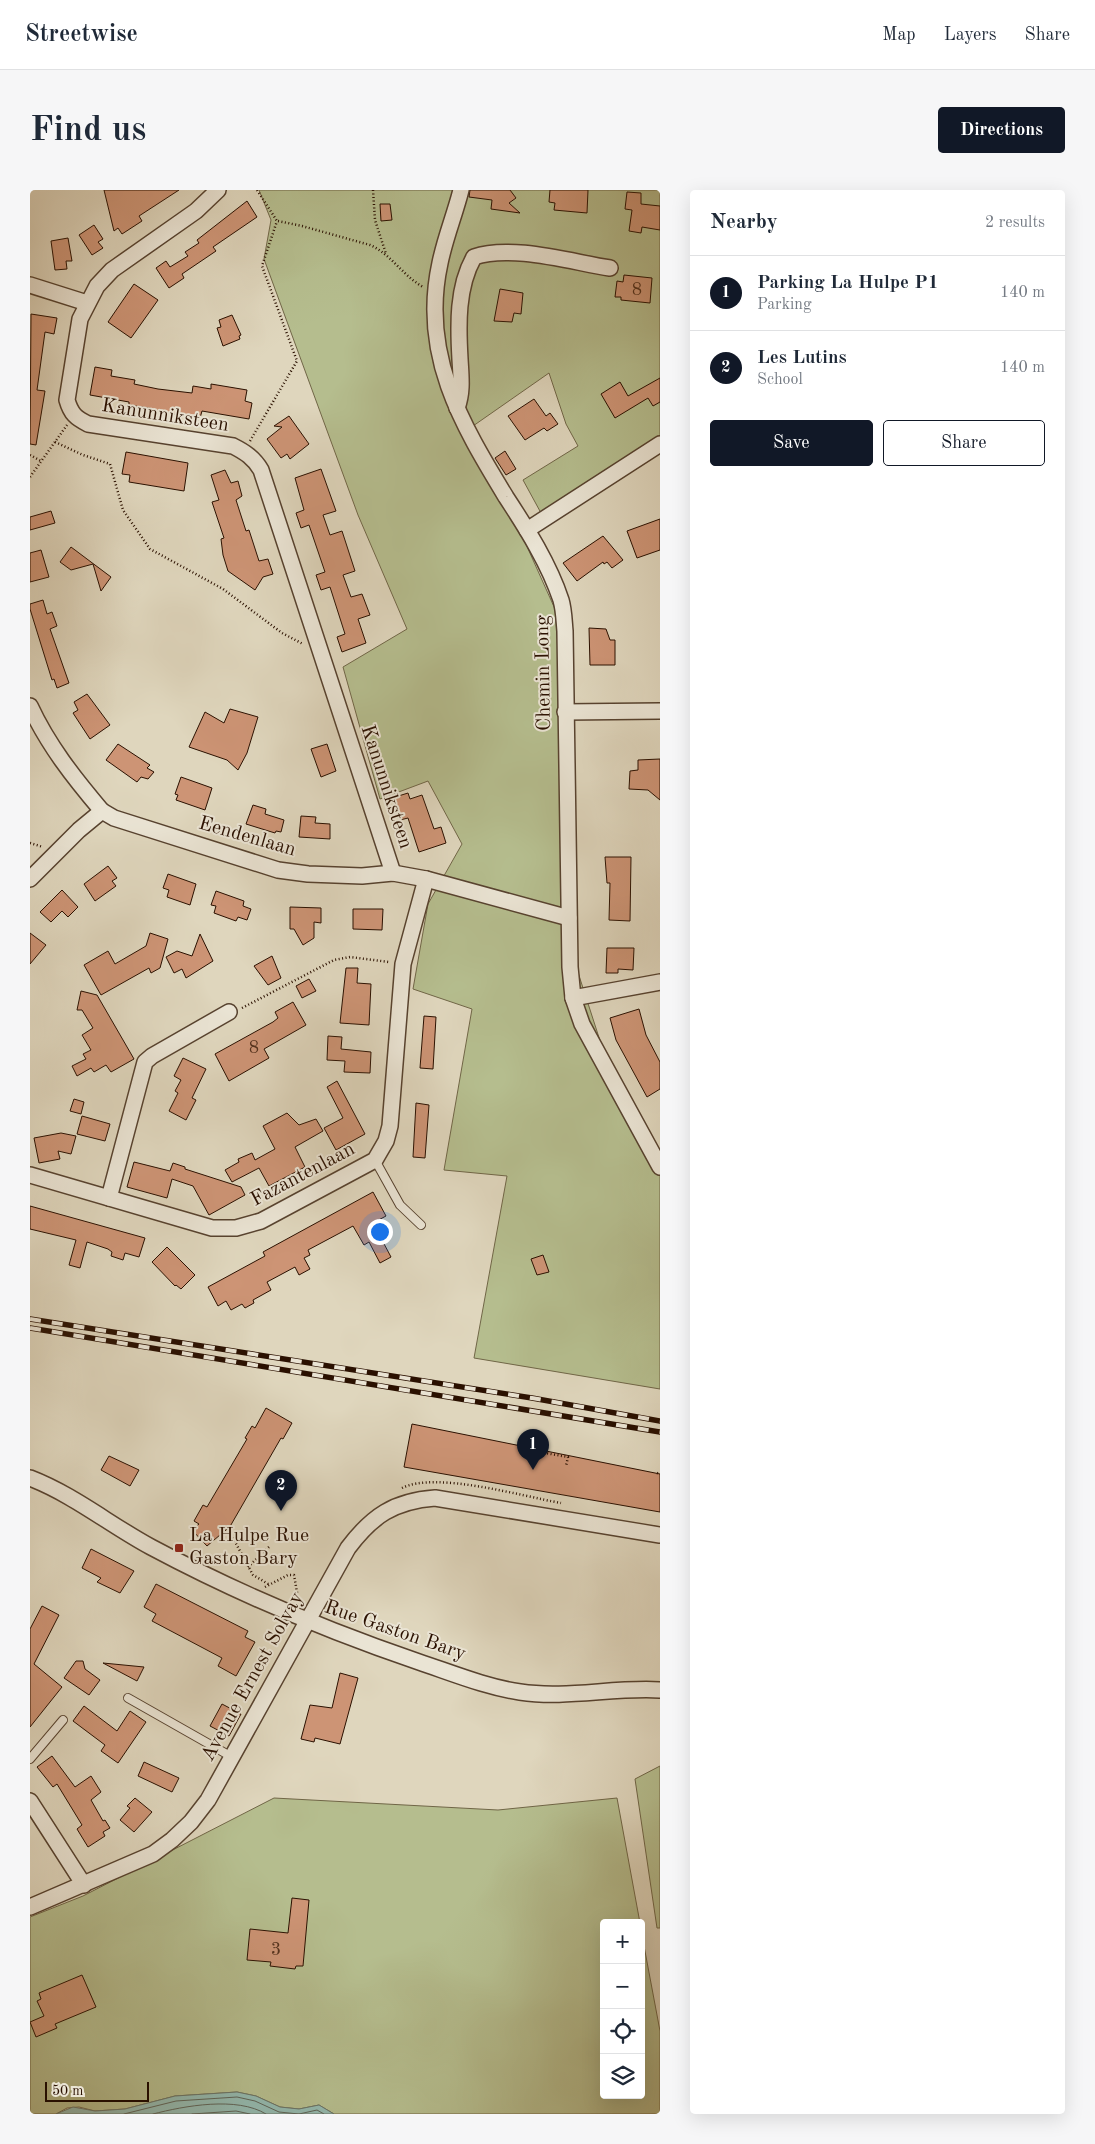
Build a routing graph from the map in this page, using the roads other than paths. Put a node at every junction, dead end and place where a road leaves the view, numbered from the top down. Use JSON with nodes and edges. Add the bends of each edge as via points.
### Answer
{"nodes":[{"id":1,"x":218,"y":190,"type":"edge"},
{"id":2,"x":461,"y":190,"type":"edge"},
{"id":3,"x":610,"y":268,"type":"dead end"},
{"id":4,"x":30,"y":285,"type":"edge"},
{"id":5,"x":87,"y":303,"type":"junction"},
{"id":6,"x":457,"y":408,"type":"junction"},
{"id":7,"x":660,"y":444,"type":"edge"},
{"id":8,"x":527,"y":530,"type":"junction"},
{"id":9,"x":30,"y":706,"type":"edge"},
{"id":10,"x":660,"y":710,"type":"edge"},
{"id":11,"x":565,"y":712,"type":"junction"},
{"id":12,"x":102,"y":811,"type":"junction"},
{"id":13,"x":392,"y":873,"type":"junction"},
{"id":14,"x":30,"y":879,"type":"edge"},
{"id":15,"x":426,"y":879,"type":"junction"},
{"id":16,"x":569,"y":918,"type":"junction"},
{"id":17,"x":660,"y":982,"type":"edge"},
{"id":18,"x":573,"y":998,"type":"junction"},
{"id":19,"x":229,"y":1012,"type":"road end"},
{"id":20,"x":375,"y":1160,"type":"junction"},
{"id":21,"x":660,"y":1167,"type":"edge"},
{"id":22,"x":30,"y":1175,"type":"edge"},
{"id":23,"x":109,"y":1198,"type":"junction"},
{"id":24,"x":421,"y":1225,"type":"dead end"},
{"id":25,"x":30,"y":1478,"type":"edge"},
{"id":26,"x":660,"y":1535,"type":"edge"},
{"id":27,"x":307,"y":1622,"type":"junction"},
{"id":28,"x":660,"y":1690,"type":"edge"},
{"id":29,"x":128,"y":1698,"type":"dead end"},
{"id":30,"x":63,"y":1720,"type":"dead end"},
{"id":31,"x":232,"y":1757,"type":"junction"},
{"id":32,"x":30,"y":1759,"type":"edge"},
{"id":33,"x":30,"y":1801,"type":"edge"},
{"id":34,"x":84,"y":1885,"type":"junction"},
{"id":35,"x":30,"y":1907,"type":"edge"}],
"edges":[{"from":1,"to":5,"type":"street","name":"Kanunniksteen","via":[[196,211],[112,270]]},
{"from":2,"to":6,"type":"street","name":"Chemin Long","via":[[440,263],[435,313],[439,356],[448,391]]},
{"from":3,"to":6,"type":"street","via":[[513,252],[492,251],[474,257],[469,265],[458,315],[462,393]]},
{"from":4,"to":5,"type":"street"},
{"from":5,"to":13,"type":"street","name":"Kanunniksteen","via":[[80,319],[67,400],[74,416],[88,424],[232,446],[256,461]]},
{"from":6,"to":8,"type":"street","name":"Chemin Long","via":[[463,424]]},
{"from":7,"to":8,"type":"street"},
{"from":8,"to":11,"type":"street","name":"Chemin Long","via":[[562,602]]},
{"from":9,"to":12,"type":"street","via":[[48,741]]},
{"from":10,"to":11,"type":"street"},
{"from":11,"to":16,"type":"street","name":"Chemin Long"},
{"from":12,"to":13,"type":"street","name":"Eendenlaan","via":[[114,818],[278,870],[362,876]]},
{"from":12,"to":14,"type":"street"},
{"from":13,"to":15,"type":"street","name":"Eendenlaan"},
{"from":15,"to":16,"type":"street","name":"Eendenlaan"},
{"from":15,"to":20,"type":"street","name":"Fazantenlaan","via":[[403,964],[390,1126]]},
{"from":16,"to":18,"type":"street","name":"Chemin Long"},
{"from":17,"to":18,"type":"street"},
{"from":18,"to":21,"type":"street","name":"Chemin Long","via":[[582,1024]]},
{"from":19,"to":23,"type":"street","via":[[145,1062]]},
{"from":20,"to":23,"type":"street","name":"Fazantenlaan","via":[[261,1221],[236,1228],[212,1228]]},
{"from":20,"to":24,"type":"lane","via":[[400,1204]]},
{"from":22,"to":23,"type":"street","name":"Fazantenlaan"},
{"from":25,"to":27,"type":"street","name":"Rue Gaston Bary","via":[[75,1500],[151,1547]]},
{"from":26,"to":27,"type":"street","name":"Avenue Ernest Solvay","via":[[435,1498],[398,1505],[377,1516],[362,1530]]},
{"from":27,"to":28,"type":"street","name":"Rue Gaston Bary","via":[[480,1682],[520,1692]]},
{"from":27,"to":31,"type":"street","name":"Avenue Ernest Solvay"},
{"from":29,"to":31,"type":"lane"},
{"from":30,"to":32,"type":"lane"},
{"from":31,"to":34,"type":"street","name":"Avenue Ernest Solvay","via":[[208,1800],[172,1840],[153,1854]]},
{"from":33,"to":34,"type":"street"},
{"from":34,"to":35,"type":"street","name":"Avenue Ernest Solvay"}]}
